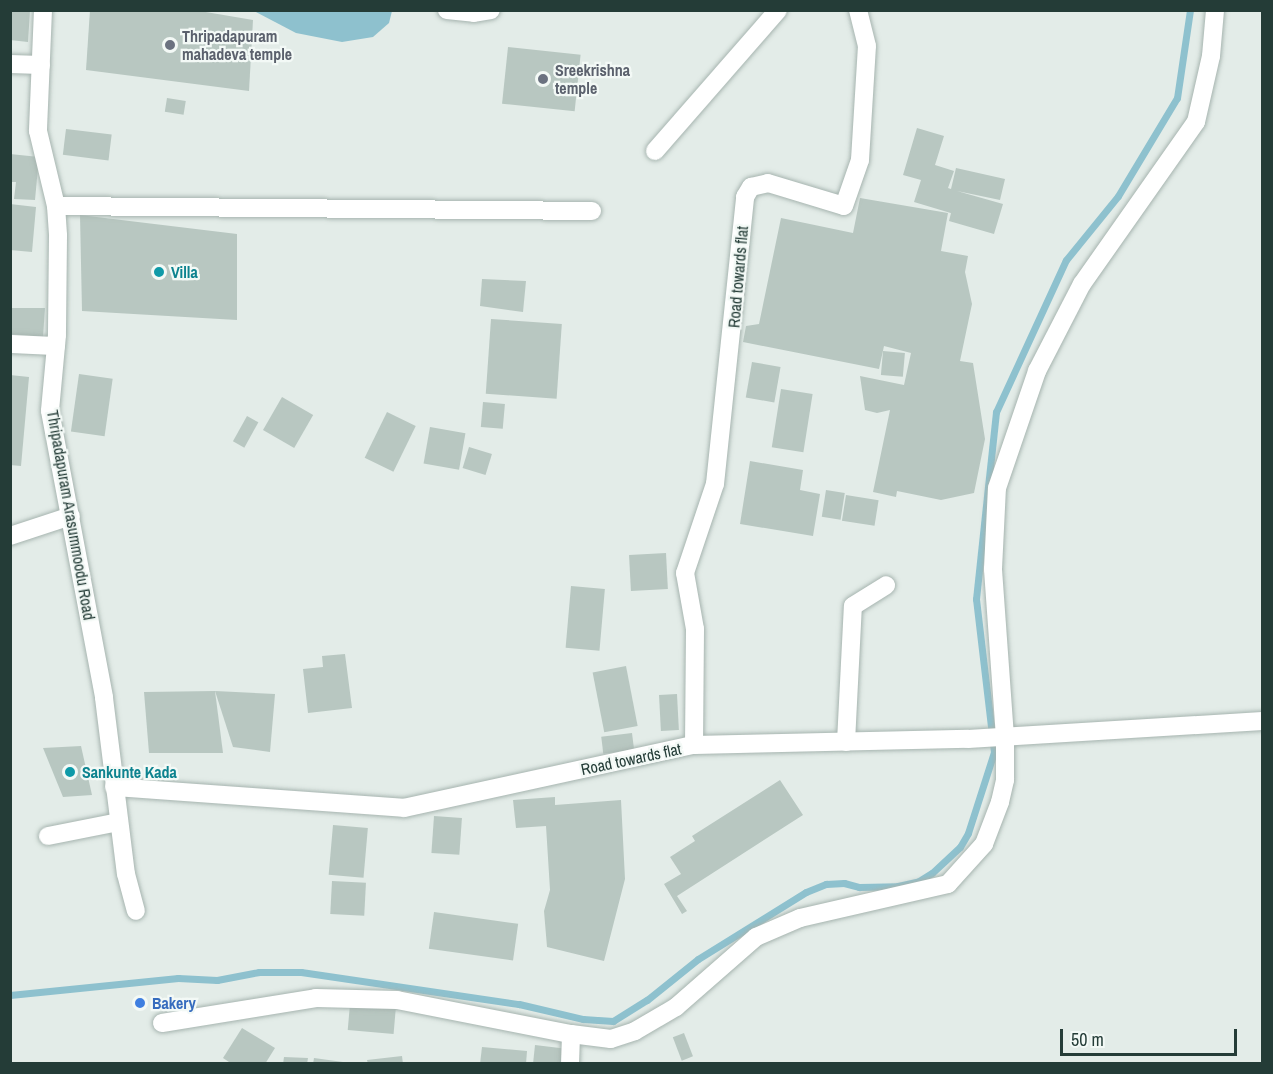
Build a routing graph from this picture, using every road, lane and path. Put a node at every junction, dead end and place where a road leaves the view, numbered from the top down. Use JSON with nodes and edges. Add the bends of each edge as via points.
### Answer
{"nodes":[{"id":1,"x":43,"y":10,"type":"edge"},
{"id":2,"x":447,"y":10,"type":"edge"},
{"id":3,"x":491,"y":10,"type":"edge"},
{"id":4,"x":778,"y":10,"type":"edge"},
{"id":5,"x":858,"y":10,"type":"edge"},
{"id":6,"x":1215,"y":10,"type":"edge"},
{"id":7,"x":10,"y":64,"type":"edge"},
{"id":8,"x":41,"y":65,"type":"junction"},
{"id":9,"x":655,"y":152,"type":"dead end"},
{"id":10,"x":56,"y":207,"type":"junction"},
{"id":11,"x":592,"y":211,"type":"dead end"},
{"id":12,"x":10,"y":344,"type":"edge"},
{"id":13,"x":56,"y":345,"type":"junction"},
{"id":14,"x":71,"y":516,"type":"junction"},
{"id":15,"x":10,"y":536,"type":"edge"},
{"id":16,"x":886,"y":585,"type":"dead end"},
{"id":17,"x":1263,"y":721,"type":"edge"},
{"id":18,"x":1003,"y":737,"type":"junction"},
{"id":19,"x":846,"y":742,"type":"junction"},
{"id":20,"x":694,"y":745,"type":"junction"},
{"id":21,"x":114,"y":787,"type":"junction"},
{"id":22,"x":119,"y":822,"type":"junction"},
{"id":23,"x":48,"y":836,"type":"dead end"},
{"id":24,"x":136,"y":911,"type":"dead end"},
{"id":25,"x":162,"y":1023,"type":"dead end"},
{"id":26,"x":571,"y":1034,"type":"junction"},
{"id":27,"x":570,"y":1064,"type":"edge"}],
"edges":[{"from":1,"to":8,"type":"street","name":"Thripadapuram Arasummoodu Road"},
{"from":2,"to":3,"type":"street"},
{"from":4,"to":9,"type":"street"},
{"from":5,"to":20,"type":"street","name":"Road towards flat","via":[[867,46],[860,160],[844,206],[768,183],[751,187],[745,197],[715,484],[685,573],[695,629]]},
{"from":6,"to":18,"type":"street","via":[[1211,56],[1196,122],[1082,284],[1037,371],[997,488],[993,568]]},
{"from":7,"to":8,"type":"street"},
{"from":8,"to":10,"type":"street","name":"Thripadapuram Arasummoodu Road","via":[[38,131]]},
{"from":10,"to":11,"type":"street"},
{"from":10,"to":13,"type":"street","name":"Thripadapuram Arasummoodu Road"},
{"from":12,"to":13,"type":"street"},
{"from":13,"to":14,"type":"street","name":"Thripadapuram Arasummoodu Road","via":[[50,411]]},
{"from":14,"to":15,"type":"street"},
{"from":14,"to":21,"type":"street","name":"Thripadapuram Arasummoodu Road","via":[[104,698]]},
{"from":16,"to":19,"type":"street","via":[[853,606]]},
{"from":17,"to":18,"type":"street"},
{"from":18,"to":19,"type":"street"},
{"from":18,"to":26,"type":"street","via":[[1005,780],[1000,802],[984,844],[948,884],[800,918],[756,937],[676,1008],[635,1031],[611,1039]]},
{"from":19,"to":20,"type":"street"},
{"from":20,"to":21,"type":"street","name":"Road towards flat","via":[[405,808]]},
{"from":21,"to":22,"type":"street","name":"Thripadapuram Arasummoodu Road"},
{"from":22,"to":23,"type":"street"},
{"from":22,"to":24,"type":"street","name":"Thripadapuram Arasummoodu Road"},
{"from":25,"to":26,"type":"street","via":[[316,998],[397,1000]]},
{"from":26,"to":27,"type":"street"}]}
